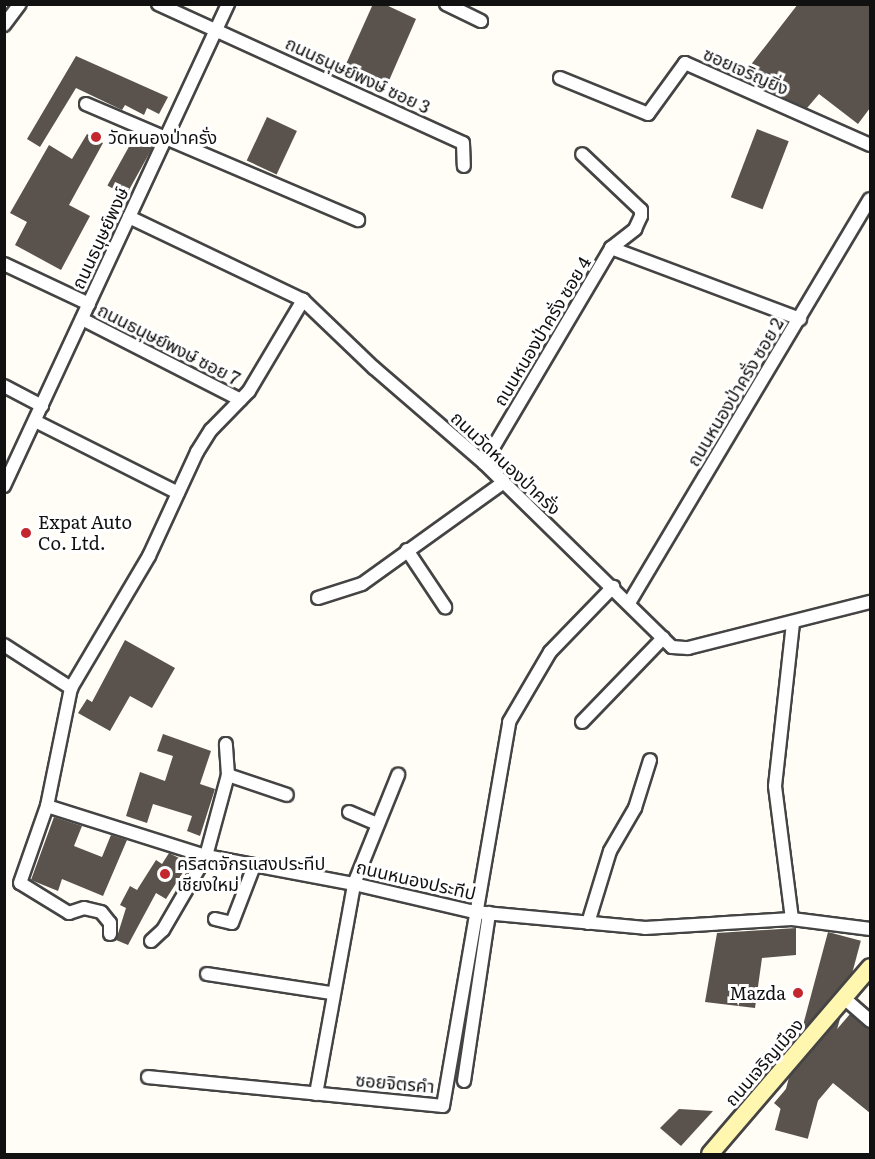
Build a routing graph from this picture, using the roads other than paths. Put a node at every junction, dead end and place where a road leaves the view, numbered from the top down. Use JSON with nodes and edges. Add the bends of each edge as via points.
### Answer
{"nodes":[{"id":1,"x":20,"y":4,"type":"edge"},
{"id":2,"x":158,"y":4,"type":"edge"},
{"id":3,"x":228,"y":4,"type":"edge"},
{"id":4,"x":446,"y":4,"type":"edge"},
{"id":5,"x":481,"y":21,"type":"dead end"},
{"id":6,"x":4,"y":25,"type":"edge"},
{"id":7,"x":217,"y":29,"type":"junction"},
{"id":8,"x":560,"y":78,"type":"dead end"},
{"id":9,"x":86,"y":104,"type":"dead end"},
{"id":10,"x":165,"y":140,"type":"junction"},
{"id":11,"x":870,"y":145,"type":"edge"},
{"id":12,"x":582,"y":154,"type":"dead end"},
{"id":13,"x":464,"y":166,"type":"dead end"},
{"id":14,"x":870,"y":199,"type":"edge"},
{"id":15,"x":129,"y":217,"type":"junction"},
{"id":16,"x":358,"y":220,"type":"dead end"},
{"id":17,"x":611,"y":248,"type":"junction"},
{"id":18,"x":4,"y":264,"type":"edge"},
{"id":19,"x":303,"y":300,"type":"junction"},
{"id":20,"x":89,"y":304,"type":"junction"},
{"id":21,"x":82,"y":319,"type":"junction"},
{"id":22,"x":800,"y":319,"type":"junction"},
{"id":23,"x":4,"y":386,"type":"edge"},
{"id":24,"x":240,"y":400,"type":"junction"},
{"id":25,"x":42,"y":406,"type":"junction"},
{"id":26,"x":35,"y":421,"type":"junction"},
{"id":27,"x":484,"y":463,"type":"junction"},
{"id":28,"x":504,"y":482,"type":"junction"},
{"id":29,"x":4,"y":486,"type":"edge"},
{"id":30,"x":178,"y":493,"type":"junction"},
{"id":31,"x":407,"y":550,"type":"junction"},
{"id":32,"x":613,"y":587,"type":"junction"},
{"id":33,"x":318,"y":598,"type":"dead end"},
{"id":34,"x":870,"y":602,"type":"edge"},
{"id":35,"x":629,"y":603,"type":"junction"},
{"id":36,"x":445,"y":607,"type":"dead end"},
{"id":37,"x":793,"y":623,"type":"junction"},
{"id":38,"x":663,"y":638,"type":"junction"},
{"id":39,"x":4,"y":645,"type":"edge"},
{"id":40,"x":71,"y":688,"type":"junction"},
{"id":41,"x":582,"y":722,"type":"dead end"},
{"id":42,"x":226,"y":744,"type":"dead end"},
{"id":43,"x":650,"y":760,"type":"dead end"},
{"id":44,"x":228,"y":775,"type":"junction"},
{"id":45,"x":398,"y":775,"type":"dead end"},
{"id":46,"x":287,"y":795,"type":"dead end"},
{"id":47,"x":47,"y":806,"type":"junction"},
{"id":48,"x":350,"y":812,"type":"dead end"},
{"id":49,"x":377,"y":824,"type":"junction"},
{"id":50,"x":206,"y":856,"type":"junction"},
{"id":51,"x":254,"y":866,"type":"junction"},
{"id":52,"x":354,"y":884,"type":"junction"},
{"id":53,"x":474,"y":912,"type":"junction"},
{"id":54,"x":489,"y":914,"type":"junction"},
{"id":55,"x":215,"y":919,"type":"dead end"},
{"id":56,"x":792,"y":919,"type":"junction"},
{"id":57,"x":588,"y":923,"type":"junction"},
{"id":58,"x":870,"y":929,"type":"edge"},
{"id":59,"x":110,"y":934,"type":"dead end"},
{"id":60,"x":151,"y":941,"type":"dead end"},
{"id":61,"x":870,"y":967,"type":"edge"},
{"id":62,"x":207,"y":974,"type":"dead end"},
{"id":63,"x":331,"y":993,"type":"junction"},
{"id":64,"x":844,"y":998,"type":"junction"},
{"id":65,"x":870,"y":1021,"type":"edge"},
{"id":66,"x":148,"y":1077,"type":"dead end"},
{"id":67,"x":464,"y":1081,"type":"dead end"},
{"id":68,"x":316,"y":1094,"type":"junction"},
{"id":69,"x":710,"y":1155,"type":"edge"}],
"edges":[{"from":1,"to":6,"type":"street"},
{"from":2,"to":7,"type":"street"},
{"from":3,"to":7,"type":"street","name":"ถนนธนุษย์พงษ์"},
{"from":4,"to":5,"type":"street"},
{"from":7,"to":10,"type":"street","name":"ถนนธนุษย์พงษ์"},
{"from":7,"to":13,"type":"street","name":"ถนนธนุษย์พงษ์ ซอย 3","via":[[463,143]]},
{"from":8,"to":11,"type":"street","name":"ซอยเจริญยิ่ง","via":[[648,114],[686,63]]},
{"from":9,"to":10,"type":"street"},
{"from":10,"to":15,"type":"street","name":"ถนนธนุษย์พงษ์"},
{"from":10,"to":16,"type":"street"},
{"from":12,"to":17,"type":"street","name":"ถนนหนองป่าครั่ง ซอย 4","via":[[641,210],[635,229]]},
{"from":14,"to":22,"type":"street","name":"ถนนหนองป่าครั่ง ซอย 2"},
{"from":15,"to":19,"type":"street","name":"ถนนวัดหนองป่าครั่ง"},
{"from":15,"to":20,"type":"street","name":"ถนนธนุษย์พงษ์"},
{"from":17,"to":22,"type":"street","name":"ถนนหนองป่าครั่ง ซอย 4"},
{"from":17,"to":27,"type":"street","name":"ถนนหนองป่าครั่ง ซอย 4"},
{"from":18,"to":20,"type":"street"},
{"from":19,"to":24,"type":"street"},
{"from":19,"to":27,"type":"street","name":"ถนนวัดหนองป่าครั่ง"},
{"from":20,"to":21,"type":"street","name":"ถนนธนุษย์พงษ์"},
{"from":21,"to":24,"type":"street","name":"ถนนธนุษย์พงษ์ ซอย 7"},
{"from":21,"to":25,"type":"street","name":"ถนนธนุษย์พงษ์"},
{"from":22,"to":35,"type":"street","name":"ถนนหนองป่าครั่ง ซอย 2"},
{"from":23,"to":25,"type":"street"},
{"from":24,"to":30,"type":"street","via":[[211,430]]},
{"from":25,"to":26,"type":"street","name":"ถนนธนุษย์พงษ์"},
{"from":26,"to":29,"type":"street","name":"ถนนธนุษย์พงษ์"},
{"from":26,"to":30,"type":"street"},
{"from":27,"to":28,"type":"street","name":"ถนนวัดหนองป่าครั่ง"},
{"from":28,"to":31,"type":"street"},
{"from":28,"to":32,"type":"street","name":"ถนนวัดหนองป่าครั่ง"},
{"from":30,"to":40,"type":"street","via":[[149,556]]},
{"from":31,"to":33,"type":"street","via":[[362,584]]},
{"from":31,"to":36,"type":"street"},
{"from":32,"to":35,"type":"street","name":"ถนนวัดหนองป่าครั่ง"},
{"from":32,"to":53,"type":"street","via":[[550,652],[508,722]]},
{"from":34,"to":37,"type":"street","name":"ถนนวัดหนองป่าครั่ง"},
{"from":35,"to":38,"type":"street","name":"ถนนวัดหนองป่าครั่ง"},
{"from":37,"to":38,"type":"street","name":"ถนนวัดหนองป่าครั่ง","via":[[688,648],[672,647]]},
{"from":37,"to":56,"type":"street","via":[[775,786]]},
{"from":38,"to":41,"type":"street"},
{"from":39,"to":40,"type":"street"},
{"from":40,"to":47,"type":"street"},
{"from":42,"to":44,"type":"street"},
{"from":43,"to":57,"type":"street","via":[[635,808],[610,851]]},
{"from":44,"to":46,"type":"street"},
{"from":44,"to":50,"type":"street"},
{"from":45,"to":49,"type":"street"},
{"from":47,"to":50,"type":"street","name":"ถนนหนองประทีป"},
{"from":47,"to":59,"type":"street","via":[[20,885],[69,913],[84,908],[101,912],[110,923]]},
{"from":48,"to":49,"type":"street"},
{"from":49,"to":52,"type":"street"},
{"from":50,"to":51,"type":"street","name":"ถนนหนองประทีป"},
{"from":50,"to":60,"type":"street","via":[[163,930]]},
{"from":51,"to":52,"type":"street","name":"ถนนหนองประทีป"},
{"from":51,"to":55,"type":"street","via":[[232,922]]},
{"from":52,"to":53,"type":"street","name":"ถนนหนองประทีป"},
{"from":52,"to":63,"type":"street"},
{"from":53,"to":54,"type":"street","name":"ถนนหนองประทีป"},
{"from":53,"to":68,"type":"street","name":"ซอยจิตรคำ","via":[[443,1106]]},
{"from":54,"to":57,"type":"street","name":"ถนนหนองประทีป"},
{"from":54,"to":67,"type":"street"},
{"from":56,"to":57,"type":"street","name":"ถนนหนองประทีป","via":[[645,928]]},
{"from":56,"to":58,"type":"street","name":"ถนนหนองประทีป"},
{"from":61,"to":64,"type":"main road","name":"ถนนเจริญเมือง"},
{"from":62,"to":63,"type":"street"},
{"from":63,"to":68,"type":"street"},
{"from":64,"to":65,"type":"street"},
{"from":64,"to":69,"type":"main road","name":"ถนนเจริญเมือง"},
{"from":66,"to":68,"type":"street","name":"ซอยจิตรคำ"}]}
